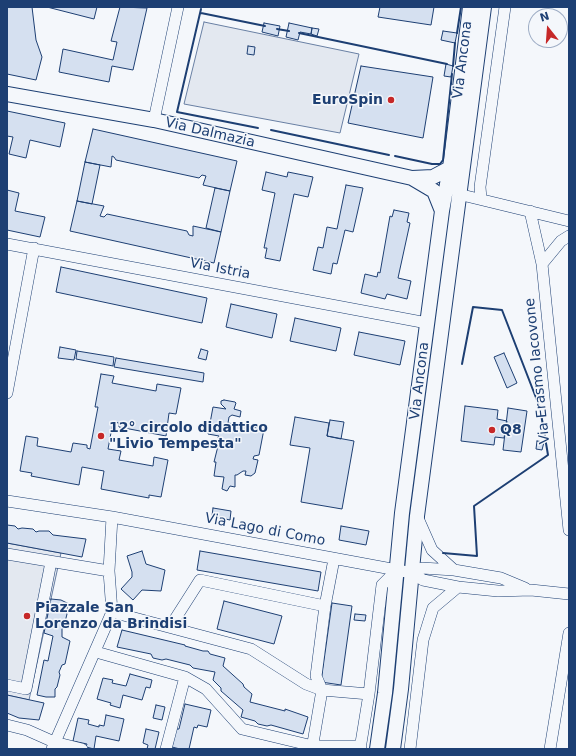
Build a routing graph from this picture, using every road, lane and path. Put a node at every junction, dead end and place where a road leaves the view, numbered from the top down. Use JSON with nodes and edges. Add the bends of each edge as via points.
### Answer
{"nodes":[{"id":1,"x":178,"y":7,"type":"edge"},
{"id":2,"x":470,"y":7,"type":"edge"},
{"id":3,"x":484,"y":7,"type":"edge"},
{"id":4,"x":505,"y":7,"type":"edge"},
{"id":5,"x":7,"y":94,"type":"edge"},
{"id":6,"x":154,"y":120,"type":"junction"},
{"id":7,"x":450,"y":168,"type":"junction"},
{"id":8,"x":412,"y":178,"type":"junction"},
{"id":9,"x":458,"y":194,"type":"junction"},
{"id":10,"x":481,"y":199,"type":"junction"},
{"id":11,"x":442,"y":211,"type":"junction"},
{"id":12,"x":530,"y":211,"type":"junction"},
{"id":13,"x":569,"y":221,"type":"edge"},
{"id":14,"x":569,"y":236,"type":"edge"},
{"id":15,"x":7,"y":244,"type":"edge"},
{"id":16,"x":34,"y":248,"type":"junction"},
{"id":17,"x":542,"y":264,"type":"junction"},
{"id":18,"x":427,"y":323,"type":"junction"},
{"id":19,"x":9,"y":373,"type":"edge"},
{"id":20,"x":7,"y":393,"type":"edge"},
{"id":21,"x":7,"y":501,"type":"edge"},
{"id":22,"x":417,"y":516,"type":"junction"},
{"id":23,"x":112,"y":517,"type":"junction"},
{"id":24,"x":569,"y":530,"type":"edge"},
{"id":25,"x":7,"y":554,"type":"edge"},
{"id":26,"x":334,"y":559,"type":"junction"},
{"id":27,"x":51,"y":562,"type":"junction"},
{"id":28,"x":397,"y":570,"type":"junction"},
{"id":29,"x":454,"y":570,"type":"junction"},
{"id":30,"x":108,"y":571,"type":"junction"},
{"id":31,"x":412,"y":573,"type":"junction"},
{"id":32,"x":458,"y":587,"type":"junction"},
{"id":33,"x":532,"y":590,"type":"junction"},
{"id":34,"x":569,"y":594,"type":"edge"},
{"id":35,"x":325,"y":606,"type":"junction"},
{"id":36,"x":112,"y":612,"type":"junction"},
{"id":37,"x":170,"y":627,"type":"junction"},
{"id":38,"x":569,"y":633,"type":"edge"},
{"id":39,"x":96,"y":652,"type":"junction"},
{"id":40,"x":185,"y":677,"type":"junction"},
{"id":41,"x":7,"y":685,"type":"edge"},
{"id":42,"x":401,"y":689,"type":"junction"},
{"id":43,"x":322,"y":690,"type":"junction"},
{"id":44,"x":384,"y":693,"type":"junction"},
{"id":45,"x":368,"y":698,"type":"junction"},
{"id":46,"x":414,"y":713,"type":"junction"},
{"id":47,"x":7,"y":725,"type":"edge"},
{"id":48,"x":53,"y":746,"type":"edge"},
{"id":49,"x":312,"y":747,"type":"edge"},
{"id":50,"x":360,"y":748,"type":"edge"},
{"id":51,"x":82,"y":749,"type":"edge"},
{"id":52,"x":166,"y":749,"type":"edge"},
{"id":53,"x":377,"y":749,"type":"edge"},
{"id":54,"x":393,"y":749,"type":"edge"},
{"id":55,"x":410,"y":749,"type":"edge"},
{"id":56,"x":550,"y":749,"type":"edge"}],
"edges":[{"from":1,"to":6,"type":"street"},
{"from":2,"to":7,"type":"street","name":"Via Ancona"},
{"from":3,"to":9,"type":"street","name":"Via Ancona"},
{"from":4,"to":10,"type":"street","via":[[480,187]]},
{"from":5,"to":6,"type":"street","name":"Via Dalmazia"},
{"from":6,"to":8,"type":"street","name":"Via Dalmazia"},
{"from":7,"to":8,"type":"street","name":"Via Dalmazia","via":[[433,177]]},
{"from":7,"to":11,"type":"street","name":"Via Ancona"},
{"from":8,"to":11,"type":"street","name":"Via Dalmazia","via":[[434,191]]},
{"from":9,"to":10,"type":"street"},
{"from":9,"to":22,"type":"street","name":"Via Ancona"},
{"from":10,"to":12,"type":"street"},
{"from":11,"to":18,"type":"street","name":"Via Ancona"},
{"from":12,"to":13,"type":"street"},
{"from":12,"to":17,"type":"street","name":"Via Erasmo Iacovone"},
{"from":14,"to":17,"type":"street","via":[[561,241]]},
{"from":15,"to":16,"type":"street","name":"Via Istria"},
{"from":16,"to":18,"type":"street","name":"Via Istria"},
{"from":16,"to":19,"type":"street"},
{"from":17,"to":24,"type":"street","name":"Via Erasmo Iacovone"},
{"from":18,"to":28,"type":"street","name":"Via Ancona"},
{"from":19,"to":20,"type":"street"},
{"from":21,"to":23,"type":"street","name":"Via Lago di Como"},
{"from":22,"to":29,"type":"street","via":[[432,550]]},
{"from":22,"to":31,"type":"street","name":"Via Ancona"},
{"from":23,"to":26,"type":"street","name":"Via Lago di Como"},
{"from":23,"to":30,"type":"street"},
{"from":25,"to":27,"type":"street"},
{"from":26,"to":28,"type":"street","name":"Via Lago di Como"},
{"from":26,"to":35,"type":"street"},
{"from":27,"to":30,"type":"street"},
{"from":27,"to":41,"type":"street","via":[[26,689]]},
{"from":28,"to":31,"type":"street","name":"Via Lago di Como"},
{"from":28,"to":44,"type":"street","name":"Via Ancona"},
{"from":28,"to":45,"type":"street","via":[[382,585]]},
{"from":29,"to":31,"type":"street","name":"Via Lago di Como","via":[[422,568]]},
{"from":29,"to":33,"type":"street","name":"Via Lago di Como","via":[[502,578]]},
{"from":30,"to":36,"type":"street"},
{"from":31,"to":32,"type":"street","name":"Via Lago di Como","via":[[423,580]]},
{"from":31,"to":42,"type":"street","name":"Via Ancona"},
{"from":32,"to":33,"type":"street","name":"Via Lago di Como","via":[[498,591]]},
{"from":32,"to":46,"type":"street","via":[[433,608],[423,640]]},
{"from":33,"to":34,"type":"street","name":"Via Lago di Como"},
{"from":35,"to":37,"type":"street","via":[[200,580]]},
{"from":35,"to":43,"type":"street","via":[[316,676]]},
{"from":36,"to":37,"type":"street"},
{"from":36,"to":39,"type":"street"},
{"from":37,"to":43,"type":"street","via":[[251,649],[306,684]]},
{"from":38,"to":56,"type":"street"},
{"from":39,"to":40,"type":"street"},
{"from":39,"to":48,"type":"street"},
{"from":40,"to":49,"type":"street","via":[[206,689],[242,729]]},
{"from":40,"to":52,"type":"street"},
{"from":42,"to":46,"type":"street"},
{"from":42,"to":54,"type":"street","name":"Via Ancona"},
{"from":43,"to":45,"type":"street"},
{"from":43,"to":49,"type":"street"},
{"from":44,"to":45,"type":"street"},
{"from":44,"to":53,"type":"street","name":"Via Ancona"},
{"from":45,"to":50,"type":"street"},
{"from":46,"to":55,"type":"street"},
{"from":47,"to":48,"type":"street","via":[[27,730]]},
{"from":48,"to":51,"type":"street"},
{"from":49,"to":50,"type":"street"}]}
